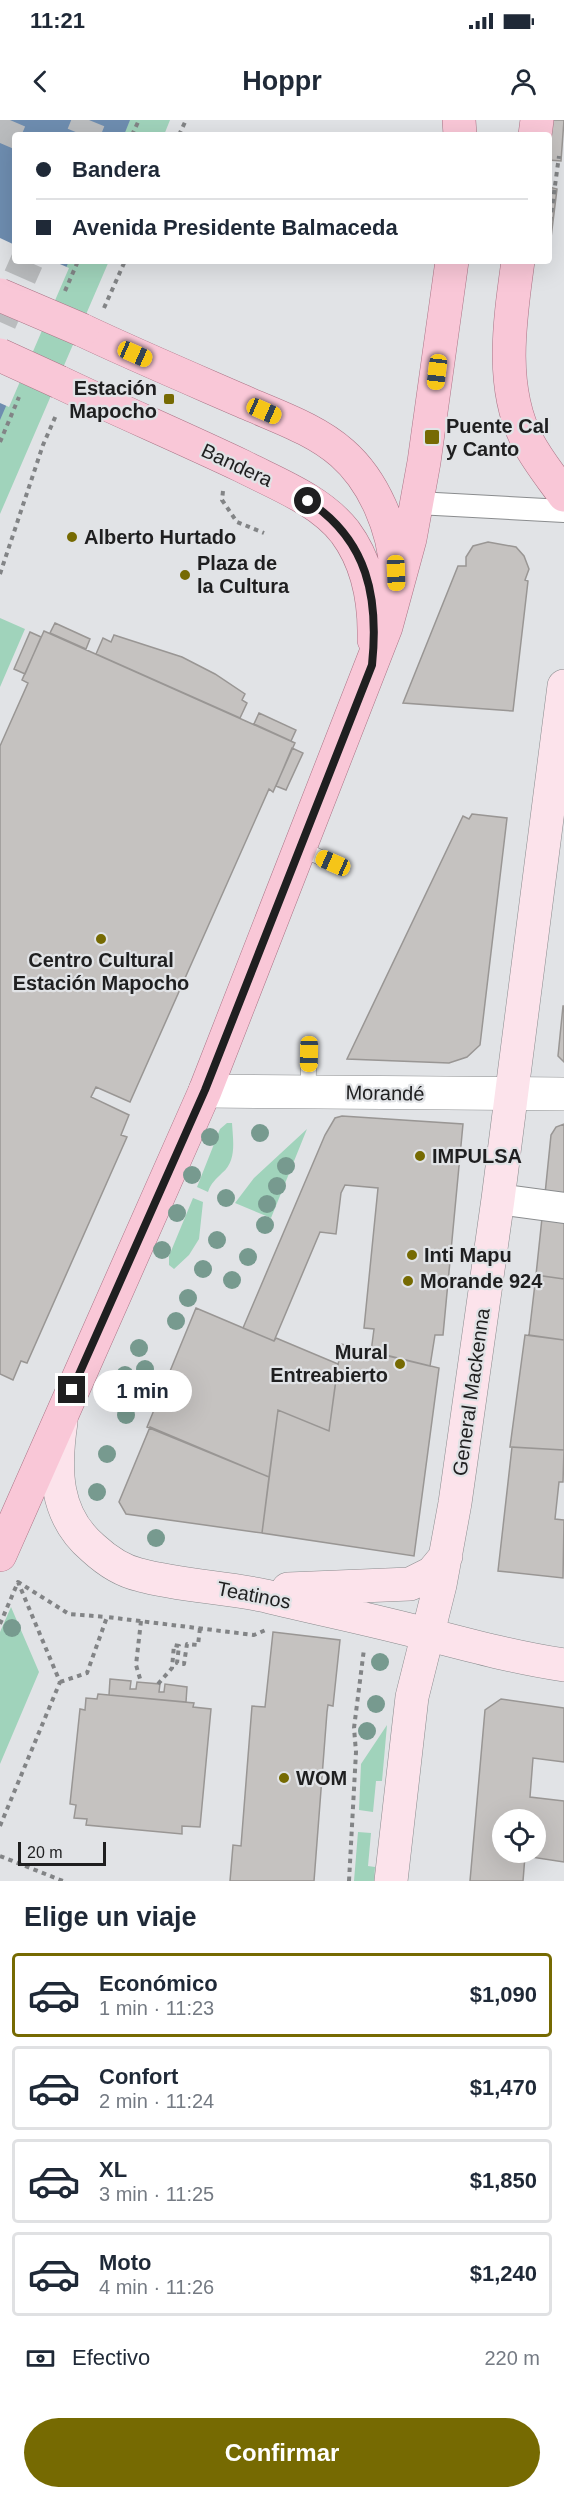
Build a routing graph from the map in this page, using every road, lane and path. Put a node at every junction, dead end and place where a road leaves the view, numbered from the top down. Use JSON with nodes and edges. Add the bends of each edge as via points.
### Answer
{"nodes":[{"id":1,"x":452,"y":264,"type":"edge"},
{"id":2,"x":518,"y":264,"type":"edge"},
{"id":3,"x":0,"y":295,"type":"edge"},
{"id":4,"x":0,"y":356,"type":"edge"},
{"id":5,"x":564,"y":495,"type":"edge"},
{"id":6,"x":417,"y":503,"type":"junction"},
{"id":7,"x":564,"y":511,"type":"edge"},
{"id":8,"x":237,"y":522,"type":"dead end"},
{"id":9,"x":264,"y":533,"type":"dead end"},
{"id":10,"x":397,"y":591,"type":"junction"},
{"id":11,"x":372,"y":665,"type":"junction"},
{"id":12,"x":564,"y":686,"type":"edge"},
{"id":13,"x":300,"y":848,"type":"junction"},
{"id":14,"x":339,"y":866,"type":"dead end"},
{"id":15,"x":309,"y":1046,"type":"dead end"},
{"id":16,"x":205,"y":1090,"type":"junction"},
{"id":17,"x":308,"y":1092,"type":"junction"},
{"id":18,"x":512,"y":1094,"type":"junction"},
{"id":19,"x":564,"y":1094,"type":"edge"},
{"id":20,"x":498,"y":1199,"type":"junction"},
{"id":21,"x":564,"y":1208,"type":"edge"},
{"id":22,"x":63,"y":1412,"type":"junction"},
{"id":23,"x":0,"y":1555,"type":"edge"},
{"id":24,"x":446,"y":1556,"type":"junction"},
{"id":25,"x":18,"y":1582,"type":"junction"},
{"id":26,"x":247,"y":1592,"type":"junction"},
{"id":27,"x":107,"y":1617,"type":"junction"},
{"id":28,"x":141,"y":1621,"type":"junction"},
{"id":29,"x":0,"y":1624,"type":"edge"},
{"id":30,"x":274,"y":1627,"type":"dead end"},
{"id":31,"x":200,"y":1628,"type":"junction"},
{"id":32,"x":427,"y":1634,"type":"junction"},
{"id":33,"x":364,"y":1648,"type":"dead end"},
{"id":34,"x":564,"y":1665,"type":"edge"},
{"id":35,"x":60,"y":1682,"type":"junction"},
{"id":36,"x":141,"y":1682,"type":"dead end"},
{"id":37,"x":158,"y":1684,"type":"dead end"},
{"id":38,"x":0,"y":1826,"type":"edge"},
{"id":39,"x":0,"y":1856,"type":"edge"},
{"id":40,"x":63,"y":1881,"type":"edge"},
{"id":41,"x":350,"y":1881,"type":"edge"},
{"id":42,"x":391,"y":1881,"type":"edge"}],
"edges":[{"from":1,"to":6,"type":"main road"},
{"from":2,"to":5,"type":"main road","via":[[509,344],[515,404],[527,441]]},
{"from":3,"to":10,"type":"main road","bridge":true,"via":[[306,429],[342,453],[356,467],[383,512],[396,556]]},
{"from":4,"to":11,"type":"main road","name":"Bandera","bridge":true,"via":[[288,489],[333,519],[364,566],[372,596]]},
{"from":6,"to":7,"type":"street"},
{"from":6,"to":10,"type":"main road"},
{"from":8,"to":9,"type":"path"},
{"from":10,"to":11,"type":"main road"},
{"from":11,"to":13,"type":"main road"},
{"from":12,"to":18,"type":"main road","name":"General Mackenna"},
{"from":13,"to":14,"type":"lane"},
{"from":13,"to":16,"type":"main road"},
{"from":15,"to":17,"type":"lane"},
{"from":16,"to":17,"type":"street","name":"Morandé"},
{"from":16,"to":22,"type":"main road"},
{"from":17,"to":18,"type":"street","name":"Morandé"},
{"from":18,"to":19,"type":"street","name":"Morandé"},
{"from":18,"to":20,"type":"main road","name":"General Mackenna"},
{"from":20,"to":21,"type":"street"},
{"from":20,"to":24,"type":"main road","name":"General Mackenna"},
{"from":22,"to":23,"type":"main road"},
{"from":22,"to":26,"type":"main road","name":"Teatinos","via":[[56,1464],[58,1488],[65,1512],[91,1547],[138,1575]]},
{"from":24,"to":26,"type":"main road","via":[[432,1573],[410,1584]]},
{"from":24,"to":32,"type":"main road","name":"General Mackenna"},
{"from":25,"to":27,"type":"path","via":[[69,1614]]},
{"from":25,"to":29,"type":"path"},
{"from":25,"to":35,"type":"path"},
{"from":26,"to":32,"type":"main road","name":"Teatinos"},
{"from":27,"to":28,"type":"path"},
{"from":27,"to":35,"type":"path","via":[[87,1673]]},
{"from":28,"to":31,"type":"path"},
{"from":28,"to":36,"type":"path","via":[[136,1665]]},
{"from":30,"to":31,"type":"path","via":[[254,1635]]},
{"from":31,"to":37,"type":"path","via":[[198,1645],[187,1644],[184,1664],[177,1663],[179,1646],[174,1646],[172,1668]]},
{"from":32,"to":34,"type":"main road","name":"Teatinos"},
{"from":32,"to":42,"type":"main road","name":"General Mackenna","via":[[412,1697]]},
{"from":33,"to":41,"type":"path","via":[[354,1728]]},
{"from":35,"to":38,"type":"path"},
{"from":39,"to":40,"type":"path"}]}
